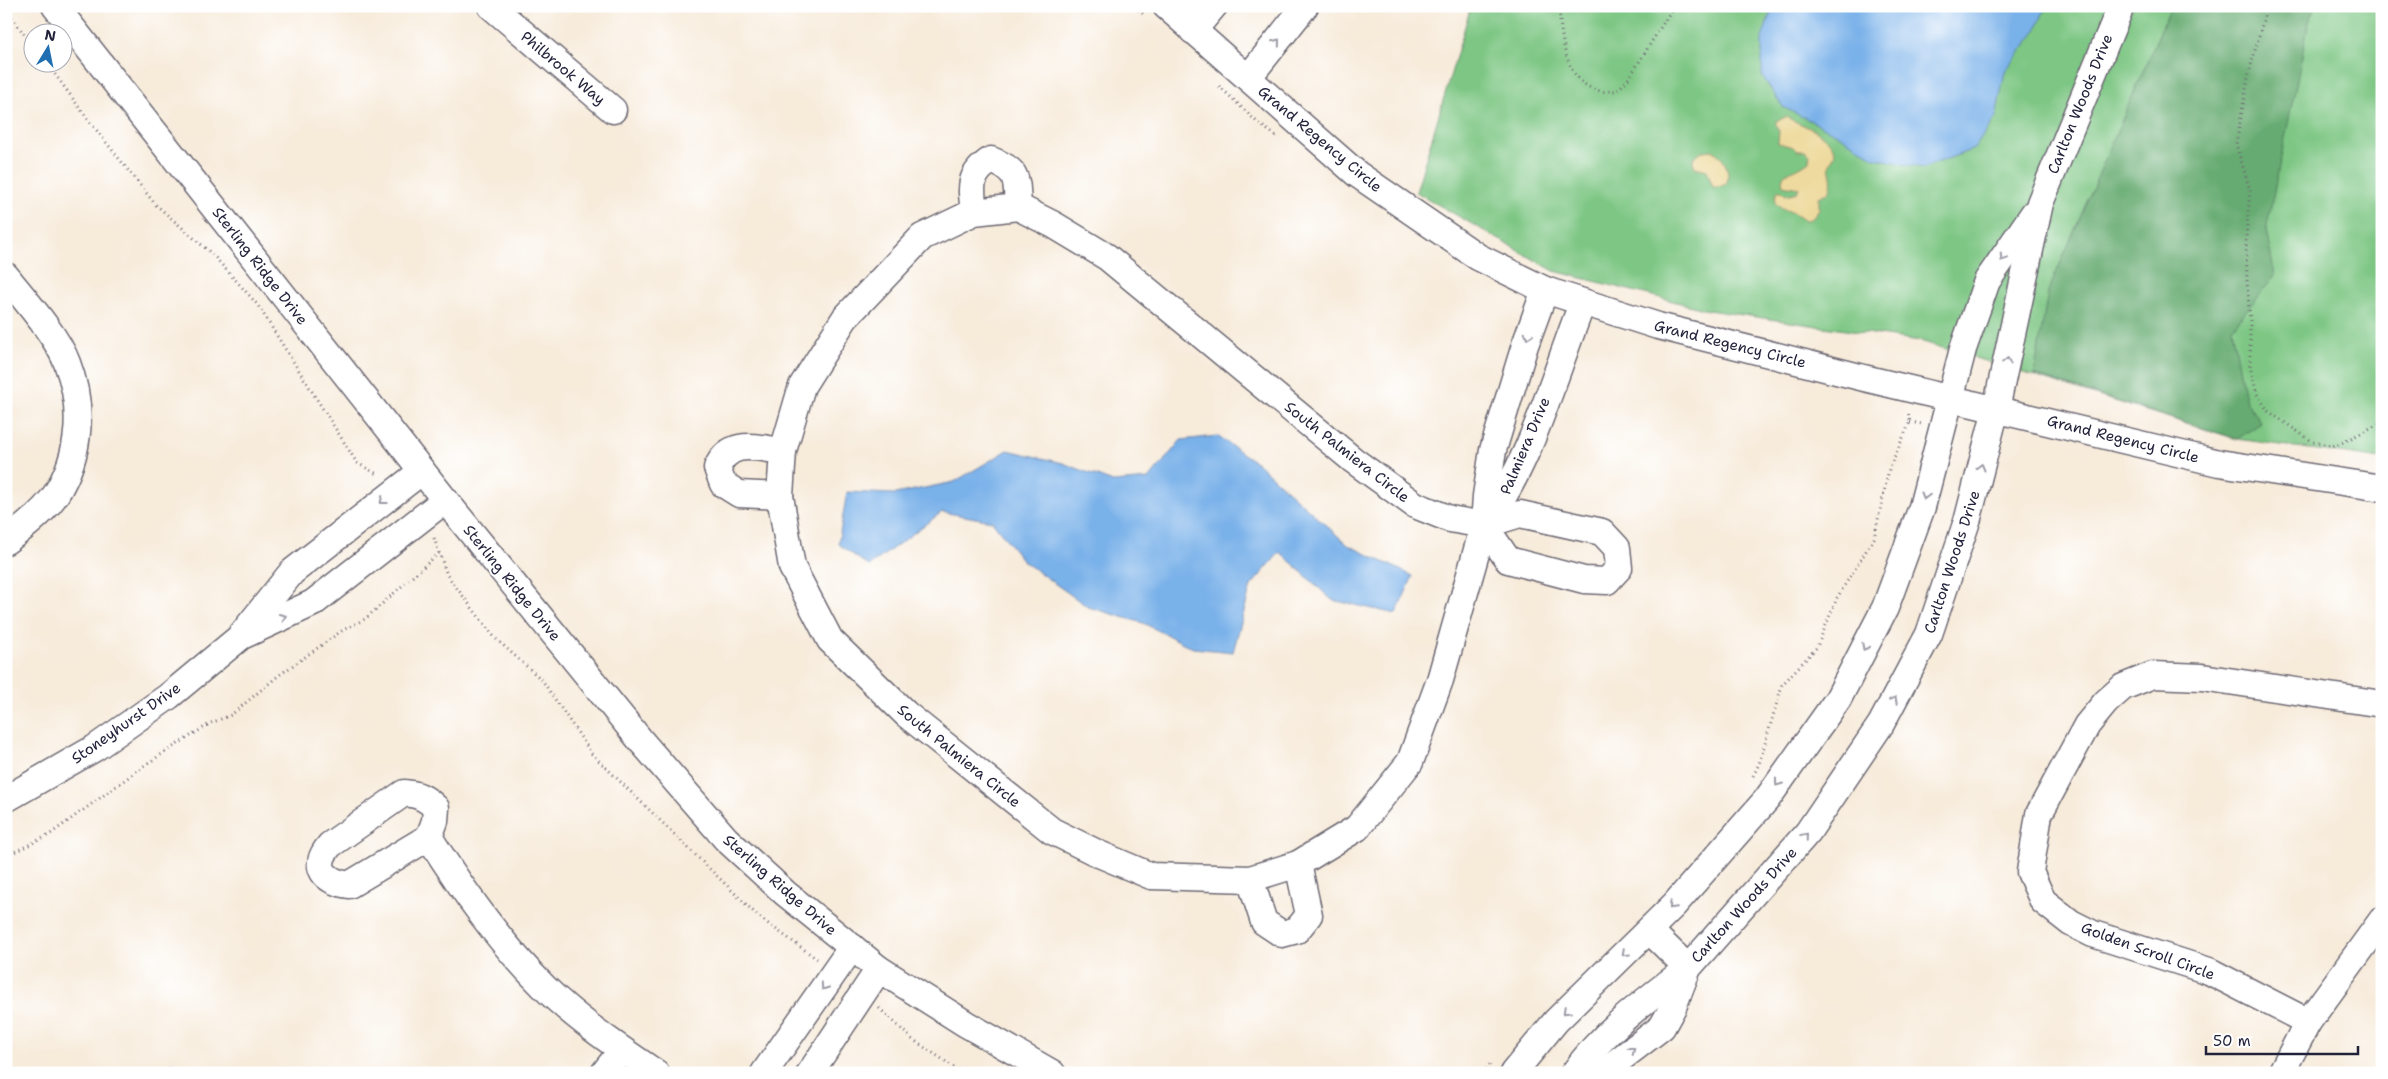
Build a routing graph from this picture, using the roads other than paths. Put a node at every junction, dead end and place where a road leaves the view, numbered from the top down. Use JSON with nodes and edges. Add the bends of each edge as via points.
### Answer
{"nodes":[{"id":1,"x":55,"y":6,"type":"edge"},
{"id":2,"x":491,"y":6,"type":"edge"},
{"id":3,"x":1214,"y":6,"type":"edge"},
{"id":4,"x":1306,"y":6,"type":"edge"},
{"id":5,"x":2121,"y":6,"type":"edge"},
{"id":6,"x":1157,"y":13,"type":"edge"},
{"id":7,"x":1193,"y":31,"type":"junction"},
{"id":8,"x":1248,"y":78,"type":"junction"},
{"id":9,"x":613,"y":110,"type":"dead end"},
{"id":10,"x":2040,"y":203,"type":"junction"},
{"id":11,"x":1018,"y":207,"type":"junction"},
{"id":12,"x":974,"y":212,"type":"junction"},
{"id":13,"x":6,"y":276,"type":"edge"},
{"id":14,"x":1544,"y":290,"type":"junction"},
{"id":15,"x":1582,"y":304,"type":"junction"},
{"id":16,"x":1950,"y":398,"type":"junction"},
{"id":17,"x":1996,"y":409,"type":"junction"},
{"id":18,"x":783,"y":450,"type":"junction"},
{"id":19,"x":422,"y":471,"type":"junction"},
{"id":20,"x":2382,"y":488,"type":"edge"},
{"id":21,"x":780,"y":496,"type":"junction"},
{"id":22,"x":445,"y":500,"type":"junction"},
{"id":23,"x":1484,"y":525,"type":"junction"},
{"id":24,"x":6,"y":541,"type":"edge"},
{"id":25,"x":239,"y":638,"type":"junction"},
{"id":26,"x":2382,"y":704,"type":"edge"},
{"id":27,"x":6,"y":799,"type":"edge"},
{"id":28,"x":429,"y":837,"type":"dead end"},
{"id":29,"x":1298,"y":864,"type":"junction"},
{"id":30,"x":1250,"y":879,"type":"junction"},
{"id":31,"x":2382,"y":920,"type":"edge"},
{"id":32,"x":1649,"y":930,"type":"junction"},
{"id":33,"x":852,"y":947,"type":"junction"},
{"id":34,"x":1688,"y":968,"type":"junction"},
{"id":35,"x":879,"y":969,"type":"junction"},
{"id":36,"x":2308,"y":1022,"type":"junction"},
{"id":37,"x":622,"y":1050,"type":"junction"},
{"id":38,"x":604,"y":1073,"type":"edge"},
{"id":39,"x":656,"y":1073,"type":"edge"},
{"id":40,"x":764,"y":1073,"type":"edge"},
{"id":41,"x":810,"y":1073,"type":"edge"},
{"id":42,"x":1052,"y":1073,"type":"edge"},
{"id":43,"x":1513,"y":1073,"type":"edge"},
{"id":44,"x":1574,"y":1073,"type":"edge"},
{"id":45,"x":1602,"y":1073,"type":"edge"},
{"id":46,"x":2281,"y":1073,"type":"edge"}],
"edges":[{"from":1,"to":19,"type":"street","name":"Sterling Ridge Drive"},
{"from":2,"to":9,"type":"street","name":"Philbrook Way"},
{"from":3,"to":7,"type":"street"},
{"from":8,"to":4,"type":"street","one_way":true},
{"from":5,"to":10,"type":"street","name":"Carlton Woods Drive"},
{"from":6,"to":7,"type":"street","name":"Grand Regency Circle"},
{"from":7,"to":8,"type":"street","name":"Grand Regency Circle"},
{"from":8,"to":14,"type":"street","name":"Grand Regency Circle","via":[[1357,174],[1478,257]]},
{"from":10,"to":16,"type":"street","name":"Carlton Woods Drive","one_way":true,"via":[[1987,281]]},
{"from":17,"to":10,"type":"street","name":"Carlton Woods Drive","one_way":true},
{"from":11,"to":12,"type":"street","name":"South Palmiera Circle"},
{"from":11,"to":12,"type":"street","via":[[1016,179],[1007,166],[991,160],[979,168],[971,185]]},
{"from":11,"to":23,"type":"street","name":"South Palmiera Circle","via":[[1107,257],[1353,460],[1415,504],[1450,519]]},
{"from":12,"to":18,"type":"street","name":"South Palmiera Circle","via":[[922,237],[845,318],[802,386]]},
{"from":13,"to":24,"type":"street","via":[[42,321],[67,362],[79,416],[71,464],[56,495]]},
{"from":14,"to":15,"type":"street","name":"Grand Regency Circle"},
{"from":14,"to":23,"type":"street","name":"Palmiera Drive","one_way":true,"via":[[1494,450]]},
{"from":15,"to":16,"type":"street","name":"Grand Regency Circle","via":[[1658,326]]},
{"from":15,"to":23,"type":"street","name":"Palmiera Drive","via":[[1522,461],[1500,504]]},
{"from":16,"to":17,"type":"street","name":"Grand Regency Circle"},
{"from":16,"to":32,"type":"street","name":"Carlton Woods Drive","one_way":true,"via":[[1922,507],[1885,608],[1838,699],[1767,798]]},
{"from":17,"to":20,"type":"street","name":"Grand Regency Circle","via":[[2219,462]]},
{"from":34,"to":17,"type":"street","name":"Carlton Woods Drive","one_way":true,"via":[[1808,832],[1881,724],[1929,634],[1968,518]]},
{"from":18,"to":21,"type":"street","name":"South Palmiera Circle"},
{"from":18,"to":21,"type":"street","via":[[740,446],[723,456],[717,468],[723,484],[738,494]]},
{"from":19,"to":22,"type":"street","name":"Sterling Ridge Drive"},
{"from":19,"to":25,"type":"street","name":"Stoneyhurst Drive","one_way":true,"via":[[292,572]]},
{"from":21,"to":30,"type":"street","name":"South Palmiera Circle","via":[[792,567],[830,640],[906,714],[1052,831],[1098,854],[1151,876]]},
{"from":25,"to":22,"type":"street","name":"Stoneyhurst Drive","one_way":true,"via":[[313,603]]},
{"from":22,"to":33,"type":"street","name":"Sterling Ridge Drive","via":[[641,741],[726,839],[785,893]]},
{"from":23,"to":29,"type":"street","name":"South Palmiera Circle","via":[[1440,680],[1410,762],[1357,828]]},
{"from":25,"to":27,"type":"street","name":"Stoneyhurst Drive","via":[[169,696],[95,748]]},
{"from":26,"to":36,"type":"street","name":"Golden Scroll Circle","via":[[2202,678],[2153,675],[2123,686],[2087,725],[2039,814],[2030,872],[2043,901],[2070,922],[2093,934],[2209,971]]},
{"from":28,"to":37,"type":"street","via":[[468,899],[506,947],[546,988]]},
{"from":29,"to":30,"type":"street","name":"South Palmiera Circle"},
{"from":29,"to":30,"type":"street","via":[[1309,914],[1297,930],[1282,934],[1264,922]]},
{"from":31,"to":36,"type":"street"},
{"from":32,"to":34,"type":"street","name":"Carlton Woods Drive"},
{"from":32,"to":43,"type":"street","name":"Carlton Woods Drive","one_way":true,"via":[[1556,1021]]},
{"from":33,"to":35,"type":"street","name":"Sterling Ridge Drive"},
{"from":33,"to":40,"type":"street","one_way":true},
{"from":34,"to":44,"type":"street","name":"Carlton Woods Drive","via":[[1591,1048]]},
{"from":45,"to":34,"type":"street","name":"Carlton Woods Drive","one_way":true,"via":[[1662,1027]]},
{"from":35,"to":41,"type":"street"},
{"from":35,"to":42,"type":"street","name":"Sterling Ridge Drive"},
{"from":36,"to":46,"type":"street"},
{"from":37,"to":38,"type":"street"},
{"from":37,"to":39,"type":"street"}]}
